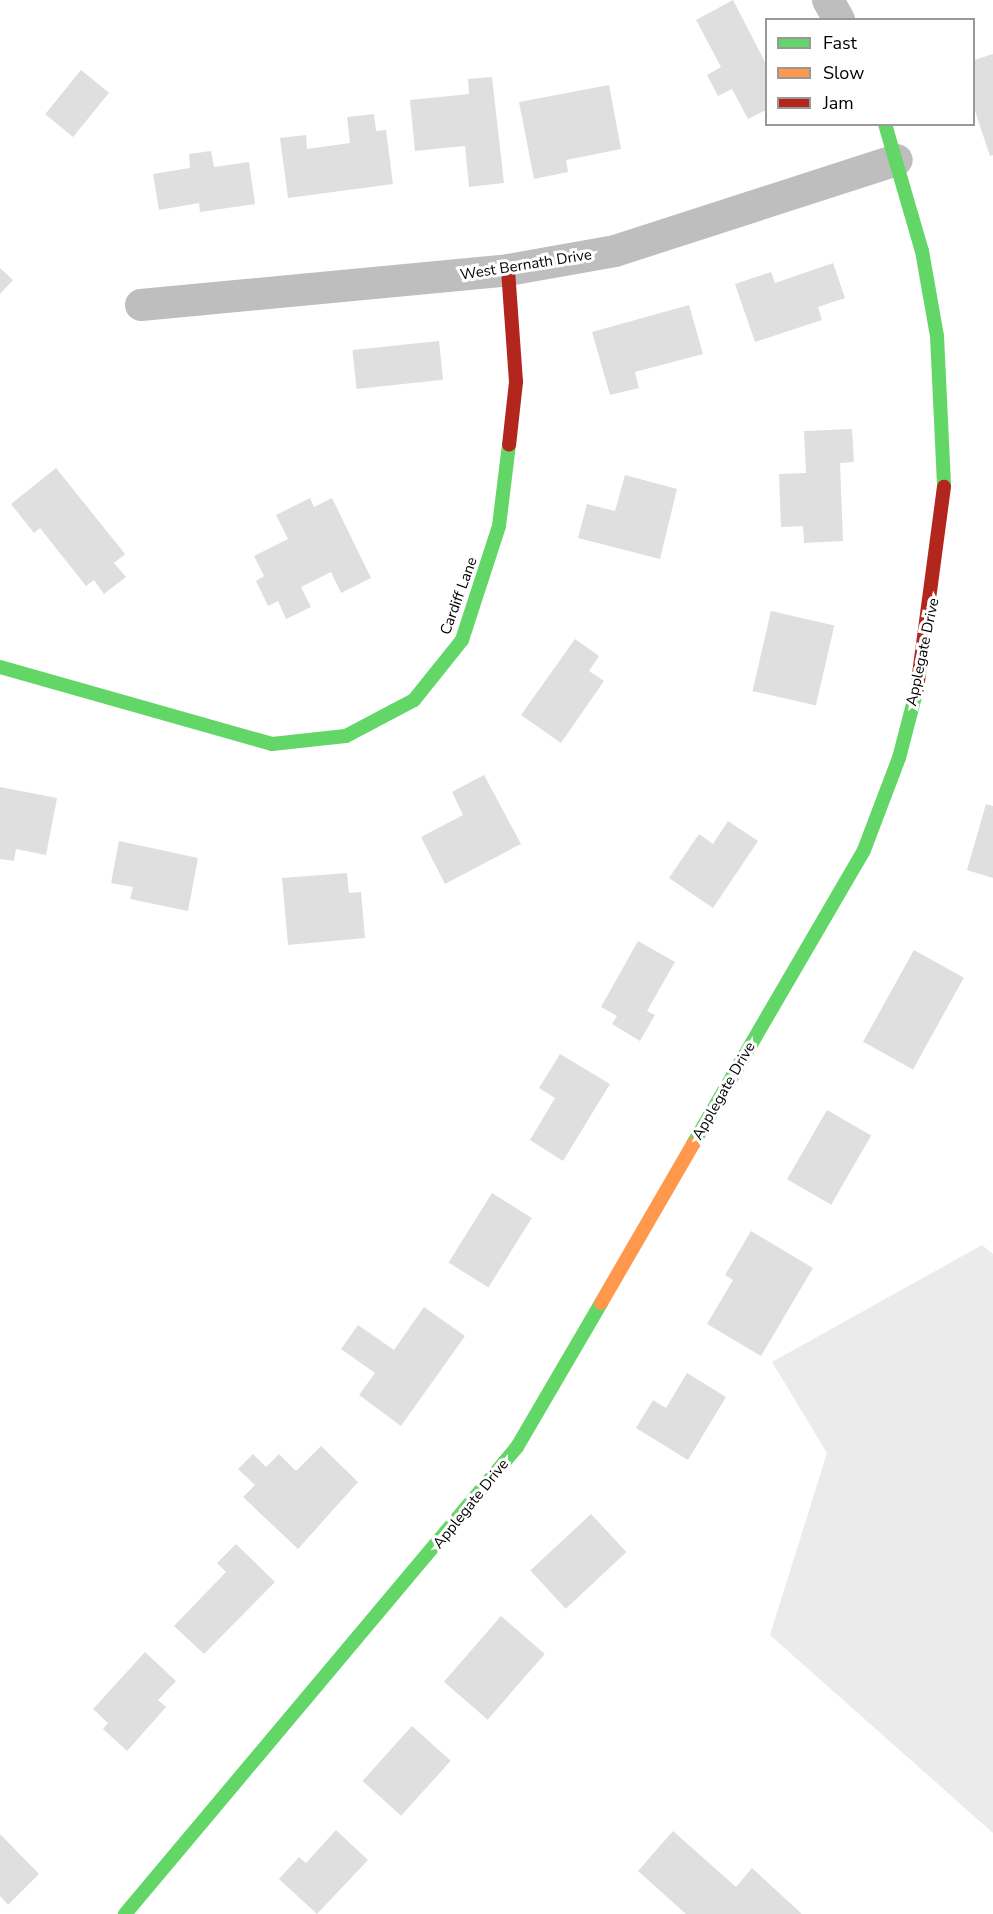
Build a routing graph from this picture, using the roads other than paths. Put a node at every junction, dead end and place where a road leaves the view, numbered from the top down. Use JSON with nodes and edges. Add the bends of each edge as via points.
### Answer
{"nodes":[{"id":1,"x":828,"y":0,"type":"edge"},
{"id":2,"x":838,"y":18,"type":"edge"},
{"id":3,"x":886,"y":126,"type":"edge"},
{"id":4,"x":897,"y":160,"type":"junction"},
{"id":5,"x":508,"y":270,"type":"junction"},
{"id":6,"x":141,"y":305,"type":"dead end"},
{"id":7,"x":0,"y":668,"type":"edge"},
{"id":8,"x":125,"y":1914,"type":"edge"}],
"edges":[{"from":1,"to":2,"type":"street"},
{"from":3,"to":4,"type":"street","name":"Applegate Drive"},
{"from":4,"to":5,"type":"street","name":"West Bernath Drive","via":[[696,229]]},
{"from":4,"to":8,"type":"street","name":"Applegate Drive","via":[[937,336],[944,489],[925,659],[899,758],[864,850],[517,1447]]},
{"from":5,"to":6,"type":"street","name":"West Bernath Drive"},
{"from":5,"to":7,"type":"street","name":"Cardiff Lane","via":[[516,382],[499,526],[462,640],[414,700],[346,736],[272,744]]}]}
